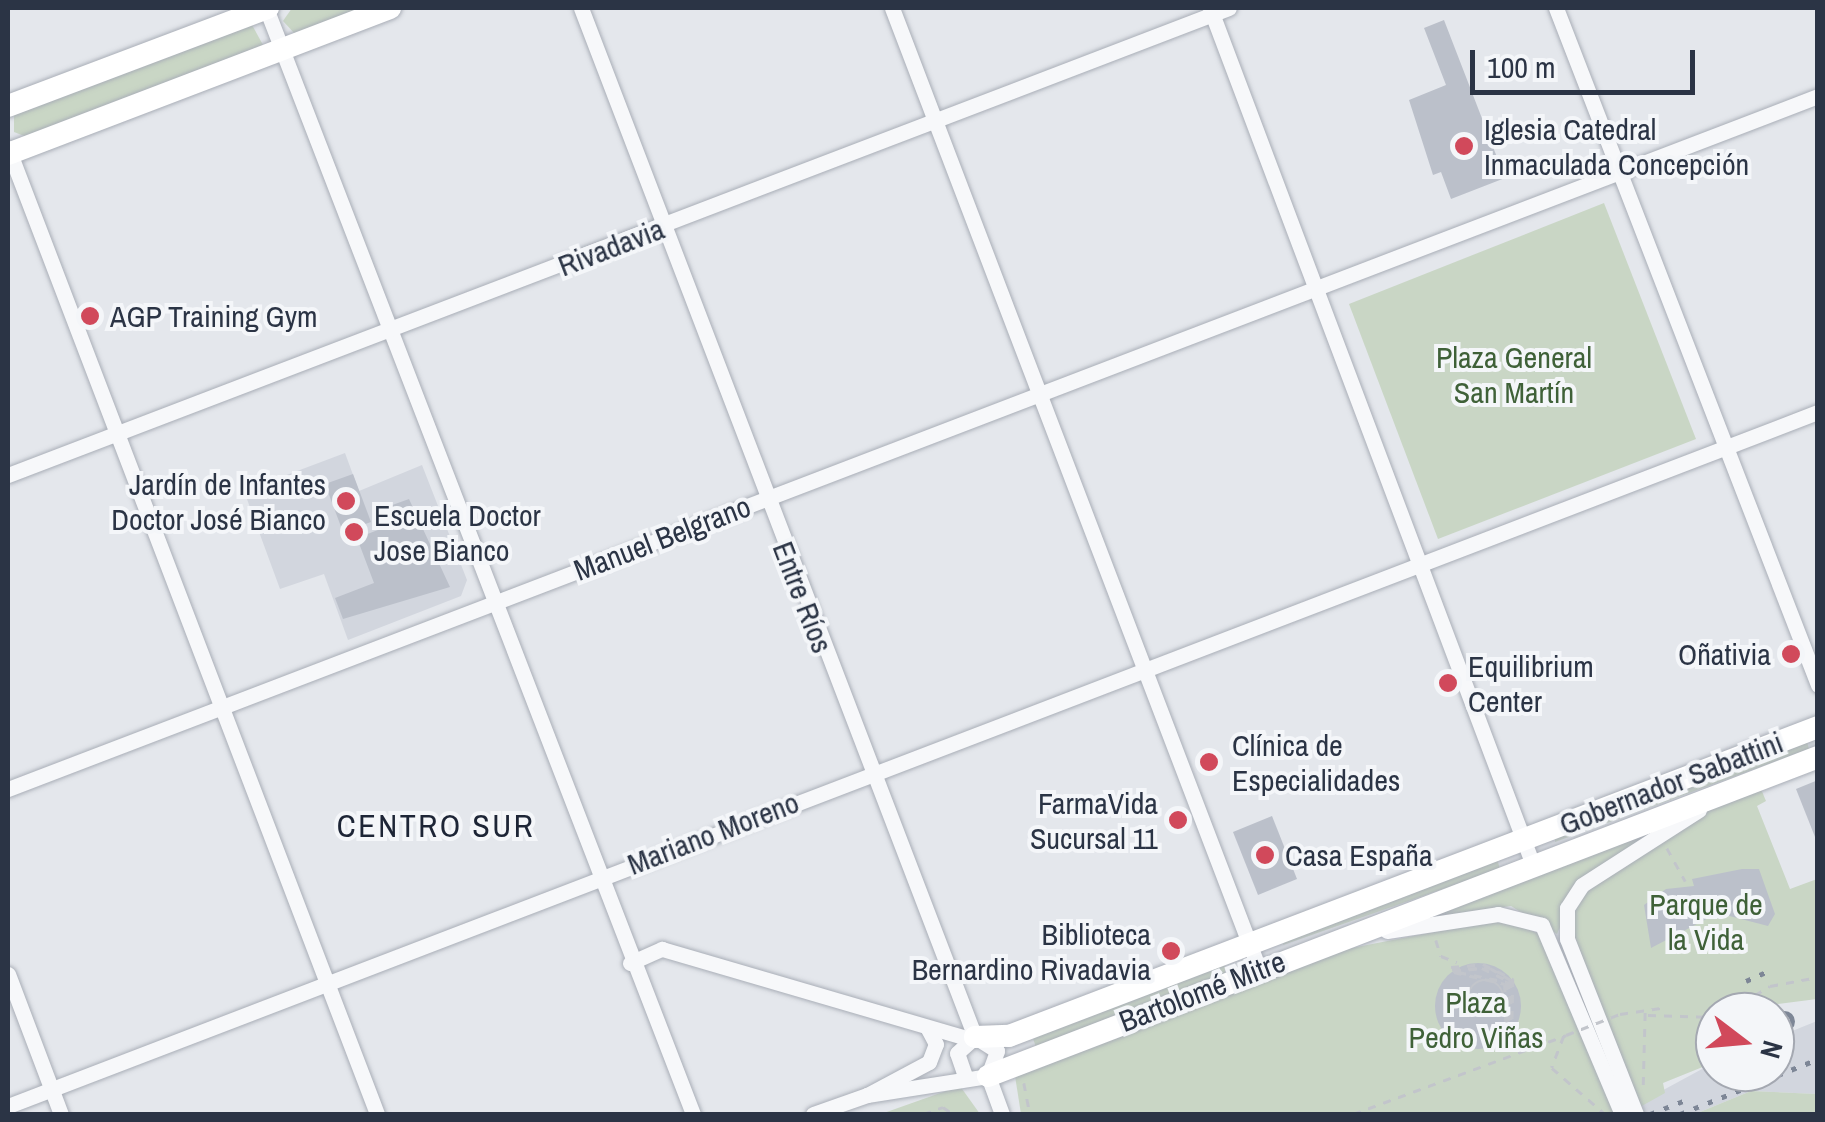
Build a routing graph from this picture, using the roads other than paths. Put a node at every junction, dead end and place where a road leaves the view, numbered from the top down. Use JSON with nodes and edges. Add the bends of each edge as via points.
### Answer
{"nodes":[{"id":1,"x":267,"y":8,"type":"edge"},
{"id":2,"x":390,"y":8,"type":"edge"},
{"id":3,"x":581,"y":8,"type":"edge"},
{"id":4,"x":892,"y":8,"type":"edge"},
{"id":5,"x":1229,"y":8,"type":"edge"},
{"id":6,"x":1556,"y":8,"type":"edge"},
{"id":7,"x":1211,"y":11,"type":"edge"},
{"id":8,"x":281,"y":49,"type":"junction"},
{"id":9,"x":1818,"y":96,"type":"edge"},
{"id":10,"x":8,"y":106,"type":"edge"},
{"id":11,"x":934,"y":124,"type":"junction"},
{"id":12,"x":8,"y":152,"type":"edge"},
{"id":13,"x":1619,"y":172,"type":"junction"},
{"id":14,"x":664,"y":227,"type":"junction"},
{"id":15,"x":1316,"y":288,"type":"junction"},
{"id":16,"x":389,"y":330,"type":"junction"},
{"id":17,"x":1036,"y":394,"type":"junction"},
{"id":18,"x":1818,"y":412,"type":"edge"},
{"id":19,"x":118,"y":435,"type":"junction"},
{"id":20,"x":1726,"y":447,"type":"junction"},
{"id":21,"x":8,"y":475,"type":"edge"},
{"id":22,"x":765,"y":499,"type":"junction"},
{"id":23,"x":1420,"y":564,"type":"junction"},
{"id":24,"x":494,"y":602,"type":"junction"},
{"id":25,"x":1142,"y":670,"type":"junction"},
{"id":26,"x":1818,"y":685,"type":"edge"},
{"id":27,"x":220,"y":706,"type":"junction"},
{"id":28,"x":1815,"y":730,"type":"edge"},
{"id":29,"x":1818,"y":757,"type":"edge"},
{"id":30,"x":870,"y":774,"type":"junction"},
{"id":31,"x":8,"y":789,"type":"edge"},
{"id":32,"x":1722,"y":793,"type":"junction"},
{"id":33,"x":1524,"y":840,"type":"junction"},
{"id":34,"x":1533,"y":865,"type":"junction"},
{"id":35,"x":596,"y":876,"type":"junction"},
{"id":36,"x":1338,"y":939,"type":"junction"},
{"id":37,"x":1250,"y":944,"type":"junction"},
{"id":38,"x":630,"y":963,"type":"junction"},
{"id":39,"x":1259,"y":969,"type":"junction"},
{"id":40,"x":8,"y":974,"type":"edge"},
{"id":41,"x":326,"y":984,"type":"junction"},
{"id":42,"x":928,"y":1028,"type":"junction"},
{"id":43,"x":972,"y":1038,"type":"junction"},
{"id":44,"x":976,"y":1076,"type":"junction"},
{"id":45,"x":51,"y":1089,"type":"junction"},
{"id":46,"x":867,"y":1095,"type":"junction"},
{"id":47,"x":8,"y":1106,"type":"edge"},
{"id":48,"x":61,"y":1114,"type":"edge"},
{"id":49,"x":377,"y":1114,"type":"edge"},
{"id":50,"x":693,"y":1114,"type":"edge"},
{"id":51,"x":814,"y":1114,"type":"edge"},
{"id":52,"x":1002,"y":1114,"type":"edge"},
{"id":53,"x":1622,"y":1114,"type":"edge"},
{"id":54,"x":1636,"y":1114,"type":"edge"}],
"edges":[{"from":1,"to":8,"type":"street"},
{"from":1,"to":10,"type":"main road"},
{"from":2,"to":8,"type":"main road"},
{"from":3,"to":14,"type":"street","name":"Entre Ríos"},
{"from":4,"to":11,"type":"street"},
{"from":5,"to":7,"type":"street","name":"Rivadavia"},
{"from":6,"to":13,"type":"street"},
{"from":7,"to":11,"type":"street","name":"Rivadavia"},
{"from":7,"to":15,"type":"street"},
{"from":8,"to":12,"type":"main road"},
{"from":8,"to":16,"type":"street"},
{"from":9,"to":13,"type":"street","name":"Manuel Belgrano"},
{"from":11,"to":14,"type":"street","name":"Rivadavia"},
{"from":11,"to":17,"type":"street"},
{"from":12,"to":19,"type":"street"},
{"from":13,"to":15,"type":"street","name":"Manuel Belgrano"},
{"from":13,"to":20,"type":"street"},
{"from":14,"to":16,"type":"street","name":"Rivadavia"},
{"from":14,"to":22,"type":"street","name":"Entre Ríos"},
{"from":15,"to":17,"type":"street","name":"Manuel Belgrano"},
{"from":15,"to":23,"type":"street"},
{"from":16,"to":19,"type":"street","name":"Rivadavia"},
{"from":16,"to":24,"type":"street"},
{"from":17,"to":22,"type":"street","name":"Manuel Belgrano"},
{"from":17,"to":25,"type":"street"},
{"from":18,"to":20,"type":"street","name":"Mariano Moreno"},
{"from":19,"to":21,"type":"street","name":"Rivadavia"},
{"from":19,"to":27,"type":"street"},
{"from":20,"to":23,"type":"street","name":"Mariano Moreno"},
{"from":20,"to":26,"type":"street"},
{"from":22,"to":24,"type":"street","name":"Manuel Belgrano"},
{"from":22,"to":30,"type":"street","name":"Entre Ríos"},
{"from":23,"to":25,"type":"street","name":"Mariano Moreno"},
{"from":23,"to":33,"type":"street"},
{"from":24,"to":27,"type":"street","name":"Manuel Belgrano"},
{"from":24,"to":35,"type":"street"},
{"from":25,"to":30,"type":"street","name":"Mariano Moreno"},
{"from":25,"to":37,"type":"street"},
{"from":27,"to":31,"type":"street","name":"Manuel Belgrano"},
{"from":27,"to":41,"type":"street"},
{"from":28,"to":33,"type":"main road","name":"Gobernador Sabattini"},
{"from":29,"to":32,"type":"main road","name":"Gobernador Sabattini"},
{"from":30,"to":35,"type":"street","name":"Mariano Moreno"},
{"from":30,"to":43,"type":"street","name":"Entre Ríos"},
{"from":32,"to":34,"type":"main road","name":"Gobernador Sabattini"},
{"from":32,"to":54,"type":"street","via":[[1582,885],[1567,908],[1567,939]]},
{"from":33,"to":34,"type":"street"},
{"from":33,"to":37,"type":"main road","name":"Bartolomé Mitre"},
{"from":34,"to":36,"type":"main road","name":"Bartolomé Mitre"},
{"from":35,"to":38,"type":"street"},
{"from":35,"to":41,"type":"street","name":"Mariano Moreno"},
{"from":36,"to":39,"type":"main road","name":"Bartolomé Mitre"},
{"from":36,"to":53,"type":"street","via":[[1512,913],[1542,925]]},
{"from":37,"to":39,"type":"street"},
{"from":37,"to":43,"type":"main road","name":"Bartolomé Mitre","via":[[1009,1036]]},
{"from":38,"to":42,"type":"street","via":[[662,949]]},
{"from":38,"to":50,"type":"street"},
{"from":39,"to":44,"type":"main road","name":"Bartolomé Mitre"},
{"from":40,"to":45,"type":"street"},
{"from":41,"to":45,"type":"street","name":"Mariano Moreno"},
{"from":41,"to":49,"type":"street"},
{"from":42,"to":43,"type":"street"},
{"from":42,"to":46,"type":"street","name":"Bartolomé Mitre","via":[[936,1044],[930,1062]]},
{"from":43,"to":44,"type":"street","via":[[956,1059]]},
{"from":43,"to":44,"type":"street","name":"Entre Ríos","via":[[997,1051]]},
{"from":44,"to":46,"type":"street","name":"Bartolomé Mitre"},
{"from":44,"to":52,"type":"street","name":"Entre Ríos"},
{"from":45,"to":47,"type":"street","name":"Mariano Moreno"},
{"from":45,"to":48,"type":"street"},
{"from":46,"to":51,"type":"street","name":"Bartolomé Mitre"}]}
